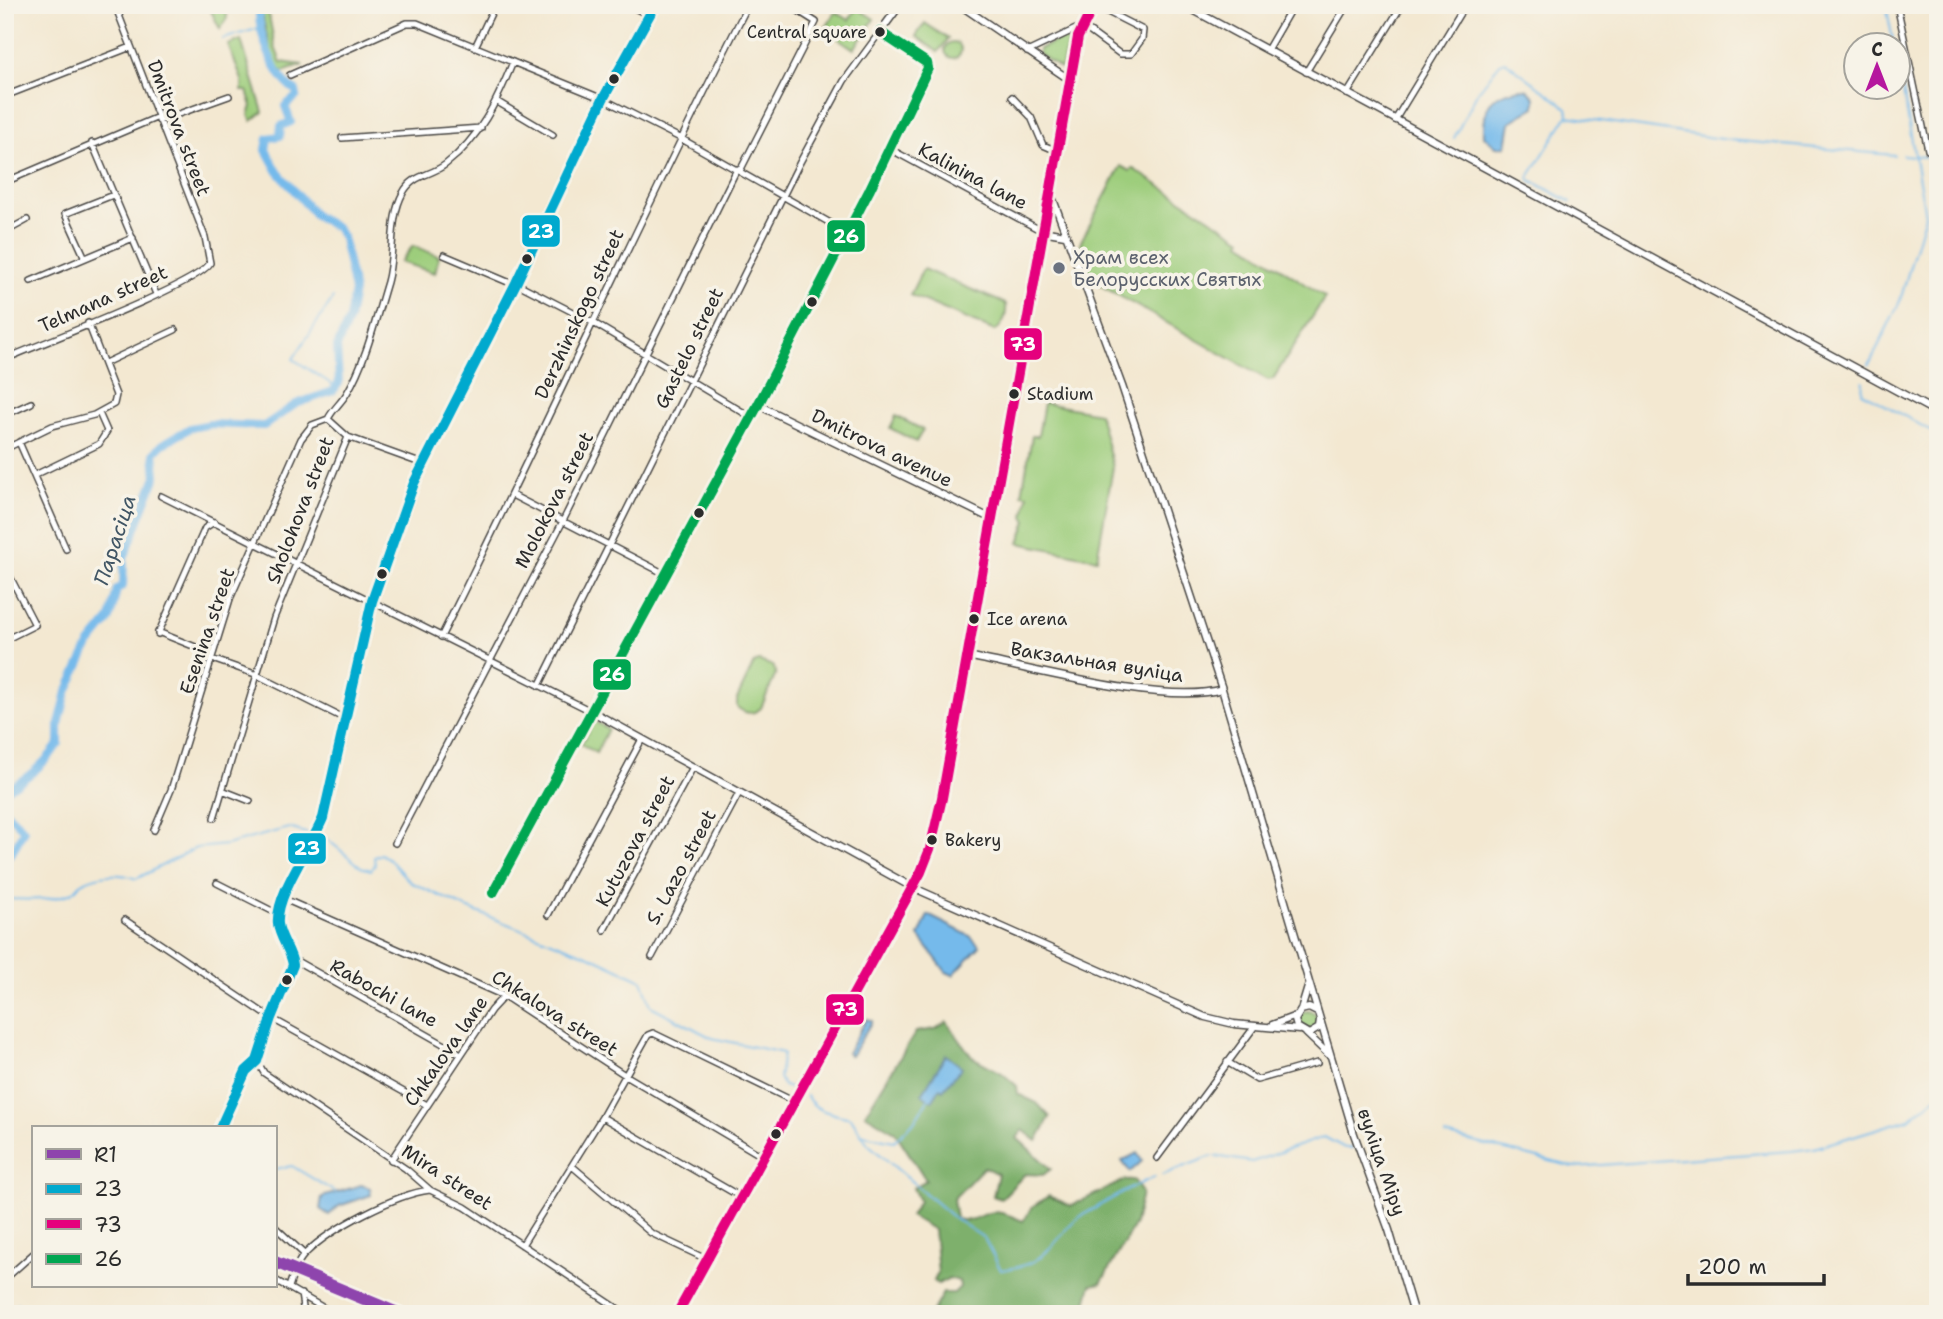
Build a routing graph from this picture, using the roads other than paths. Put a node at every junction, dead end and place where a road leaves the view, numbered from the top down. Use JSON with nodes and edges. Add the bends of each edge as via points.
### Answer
{"nodes":[{"id":1,"x":116,"y":5,"type":"edge"},
{"id":2,"x":495,"y":5,"type":"edge"},
{"id":3,"x":629,"y":5,"type":"edge"},
{"id":4,"x":655,"y":5,"type":"edge"},
{"id":5,"x":748,"y":5,"type":"edge"},
{"id":6,"x":789,"y":5,"type":"edge"},
{"id":7,"x":901,"y":5,"type":"edge"},
{"id":8,"x":960,"y":5,"type":"edge"},
{"id":9,"x":1094,"y":5,"type":"edge"},
{"id":10,"x":1184,"y":5,"type":"edge"},
{"id":11,"x":1293,"y":5,"type":"edge"},
{"id":12,"x":1347,"y":5,"type":"edge"},
{"id":13,"x":1402,"y":5,"type":"edge"},
{"id":14,"x":1465,"y":5,"type":"edge"},
{"id":15,"x":1897,"y":5,"type":"edge"},
{"id":16,"x":650,"y":16,"type":"junction"},
{"id":17,"x":1082,"y":26,"type":"junction"},
{"id":18,"x":880,"y":33,"type":"junction"},
{"id":19,"x":131,"y":47,"type":"junction"},
{"id":20,"x":475,"y":47,"type":"junction"},
{"id":21,"x":1267,"y":50,"type":"junction"},
{"id":22,"x":1027,"y":52,"type":"junction"},
{"id":23,"x":513,"y":62,"type":"junction"},
{"id":24,"x":1306,"y":72,"type":"junction"},
{"id":25,"x":290,"y":75,"type":"dead end"},
{"id":26,"x":1070,"y":80,"type":"junction"},
{"id":27,"x":1347,"y":94,"type":"junction"},
{"id":28,"x":5,"y":96,"type":"edge"},
{"id":29,"x":229,"y":96,"type":"dead end"},
{"id":30,"x":1012,"y":97,"type":"dead end"},
{"id":31,"x":603,"y":99,"type":"junction"},
{"id":32,"x":496,"y":101,"type":"junction"},
{"id":33,"x":159,"y":119,"type":"junction"},
{"id":34,"x":1395,"y":120,"type":"junction"},
{"id":35,"x":481,"y":128,"type":"junction"},
{"id":36,"x":552,"y":135,"type":"dead end"},
{"id":37,"x":342,"y":138,"type":"dead end"},
{"id":38,"x":680,"y":138,"type":"junction"},
{"id":39,"x":92,"y":144,"type":"junction"},
{"id":40,"x":890,"y":149,"type":"junction"},
{"id":41,"x":1928,"y":150,"type":"dead end"},
{"id":42,"x":1056,"y":151,"type":"junction"},
{"id":43,"x":738,"y":170,"type":"junction"},
{"id":44,"x":5,"y":182,"type":"edge"},
{"id":45,"x":1050,"y":191,"type":"junction"},
{"id":46,"x":113,"y":195,"type":"junction"},
{"id":47,"x":784,"y":195,"type":"junction"},
{"id":48,"x":27,"y":220,"type":"dead end"},
{"id":49,"x":1042,"y":231,"type":"junction"},
{"id":50,"x":5,"y":232,"type":"edge"},
{"id":51,"x":848,"y":233,"type":"junction"},
{"id":52,"x":1065,"y":235,"type":"junction"},
{"id":53,"x":133,"y":238,"type":"junction"},
{"id":54,"x":444,"y":255,"type":"dead end"},
{"id":55,"x":85,"y":258,"type":"junction"},
{"id":56,"x":209,"y":262,"type":"joint"},
{"id":57,"x":31,"y":281,"type":"dead end"},
{"id":58,"x":515,"y":284,"type":"junction"},
{"id":59,"x":156,"y":294,"type":"junction"},
{"id":60,"x":592,"y":322,"type":"junction"},
{"id":61,"x":88,"y":324,"type":"junction"},
{"id":62,"x":175,"y":330,"type":"dead end"},
{"id":63,"x":644,"y":355,"type":"junction"},
{"id":64,"x":5,"y":358,"type":"edge"},
{"id":65,"x":105,"y":363,"type":"junction"},
{"id":66,"x":690,"y":380,"type":"junction"},
{"id":67,"x":31,"y":403,"type":"dead end"},
{"id":68,"x":758,"y":405,"type":"junction"},
{"id":69,"x":99,"y":413,"type":"junction"},
{"id":70,"x":1938,"y":413,"type":"edge"},
{"id":71,"x":5,"y":415,"type":"edge"},
{"id":72,"x":751,"y":418,"type":"junction"},
{"id":73,"x":328,"y":419,"type":"junction"},
{"id":74,"x":348,"y":437,"type":"junction"},
{"id":75,"x":19,"y":442,"type":"junction"},
{"id":76,"x":5,"y":449,"type":"edge"},
{"id":77,"x":423,"y":464,"type":"junction"},
{"id":78,"x":35,"y":475,"type":"junction"},
{"id":79,"x":512,"y":495,"type":"junction"},
{"id":80,"x":161,"y":496,"type":"dead end"},
{"id":81,"x":992,"y":519,"type":"junction"},
{"id":82,"x":214,"y":523,"type":"junction"},
{"id":83,"x":562,"y":523,"type":"junction"},
{"id":84,"x":256,"y":545,"type":"junction"},
{"id":85,"x":611,"y":547,"type":"junction"},
{"id":86,"x":66,"y":549,"type":"dead end"},
{"id":87,"x":295,"y":565,"type":"junction"},
{"id":88,"x":5,"y":567,"type":"edge"},
{"id":89,"x":667,"y":575,"type":"junction"},
{"id":90,"x":8,"y":578,"type":"edge"},
{"id":91,"x":372,"y":601,"type":"junction"},
{"id":92,"x":441,"y":637,"type":"junction"},
{"id":93,"x":5,"y":640,"type":"edge"},
{"id":94,"x":213,"y":656,"type":"junction"},
{"id":95,"x":967,"y":656,"type":"junction"},
{"id":96,"x":488,"y":662,"type":"junction"},
{"id":97,"x":255,"y":674,"type":"junction"},
{"id":98,"x":539,"y":686,"type":"junction"},
{"id":99,"x":1222,"y":689,"type":"junction"},
{"id":100,"x":593,"y":712,"type":"junction"},
{"id":101,"x":344,"y":718,"type":"junction"},
{"id":102,"x":642,"y":739,"type":"junction"},
{"id":103,"x":693,"y":767,"type":"junction"},
{"id":104,"x":222,"y":790,"type":"junction"},
{"id":105,"x":739,"y":793,"type":"junction"},
{"id":106,"x":250,"y":801,"type":"dead end"},
{"id":107,"x":214,"y":818,"type":"dead end"},
{"id":108,"x":154,"y":830,"type":"dead end"},
{"id":109,"x":396,"y":843,"type":"dead end"},
{"id":110,"x":217,"y":883,"type":"dead end"},
{"id":111,"x":912,"y":887,"type":"junction"},
{"id":112,"x":493,"y":893,"type":"dead end"},
{"id":113,"x":282,"y":898,"type":"junction"},
{"id":114,"x":278,"y":914,"type":"junction"},
{"id":115,"x":548,"y":915,"type":"dead end"},
{"id":116,"x":125,"y":920,"type":"dead end"},
{"id":117,"x":604,"y":930,"type":"dead end"},
{"id":118,"x":652,"y":957,"type":"dead end"},
{"id":119,"x":293,"y":959,"type":"junction"},
{"id":120,"x":1309,"y":982,"type":"junction"},
{"id":121,"x":504,"y":996,"type":"junction"},
{"id":122,"x":1299,"y":1013,"type":"junction"},
{"id":123,"x":1319,"y":1017,"type":"junction"},
{"id":124,"x":271,"y":1018,"type":"junction"},
{"id":125,"x":1255,"y":1026,"type":"junction"},
{"id":126,"x":1267,"y":1027,"type":"junction"},
{"id":127,"x":1302,"y":1032,"type":"junction"},
{"id":128,"x":461,"y":1054,"type":"junction"},
{"id":129,"x":1332,"y":1058,"type":"junction"},
{"id":130,"x":257,"y":1061,"type":"junction"},
{"id":131,"x":1227,"y":1062,"type":"junction"},
{"id":132,"x":1317,"y":1063,"type":"dead end"},
{"id":133,"x":625,"y":1075,"type":"junction"},
{"id":134,"x":793,"y":1101,"type":"junction"},
{"id":135,"x":426,"y":1105,"type":"junction"},
{"id":136,"x":602,"y":1117,"type":"junction"},
{"id":137,"x":221,"y":1126,"type":"edge"},
{"id":138,"x":762,"y":1156,"type":"junction"},
{"id":139,"x":1157,"y":1158,"type":"dead end"},
{"id":140,"x":391,"y":1160,"type":"junction"},
{"id":141,"x":572,"y":1166,"type":"junction"},
{"id":142,"x":430,"y":1190,"type":"junction"},
{"id":143,"x":741,"y":1197,"type":"junction"},
{"id":144,"x":276,"y":1228,"type":"edge"},
{"id":145,"x":522,"y":1245,"type":"junction"},
{"id":146,"x":304,"y":1254,"type":"junction"},
{"id":147,"x":32,"y":1255,"type":"edge"},
{"id":148,"x":706,"y":1259,"type":"junction"},
{"id":149,"x":5,"y":1279,"type":"edge"},
{"id":150,"x":276,"y":1280,"type":"edge"},
{"id":151,"x":289,"y":1287,"type":"junction"},
{"id":152,"x":301,"y":1294,"type":"junction"},
{"id":153,"x":304,"y":1314,"type":"edge"},
{"id":154,"x":334,"y":1314,"type":"edge"},
{"id":155,"x":626,"y":1314,"type":"edge"},
{"id":156,"x":677,"y":1314,"type":"edge"},
{"id":157,"x":1414,"y":1314,"type":"edge"}],
"edges":[{"from":1,"to":19,"type":"street","name":"Dmitrova street"},
{"from":2,"to":20,"type":"street"},
{"from":3,"to":16,"type":"street"},
{"from":4,"to":16,"type":"street"},
{"from":5,"to":38,"type":"street","name":"Derzhinskogo street"},
{"from":6,"to":43,"type":"street","name":"Molokova street","via":[[816,22]]},
{"from":7,"to":18,"type":"main road"},
{"from":8,"to":22,"type":"main road"},
{"from":9,"to":17,"type":"main road"},
{"from":9,"to":17,"type":"street","via":[[1138,25],[1142,39],[1126,56]]},
{"from":10,"to":21,"type":"main road"},
{"from":11,"to":21,"type":"street"},
{"from":12,"to":24,"type":"street"},
{"from":13,"to":27,"type":"street"},
{"from":14,"to":34,"type":"street"},
{"from":15,"to":41,"type":"street"},
{"from":16,"to":31,"type":"street"},
{"from":17,"to":22,"type":"street"},
{"from":17,"to":26,"type":"main road"},
{"from":18,"to":40,"type":"main road","via":[[928,68]]},
{"from":18,"to":47,"type":"street","name":"Gastelo street","via":[[844,80]]},
{"from":19,"to":28,"type":"street"},
{"from":19,"to":33,"type":"street","name":"Dmitrova street"},
{"from":20,"to":23,"type":"street"},
{"from":20,"to":25,"type":"street","via":[[407,23]]},
{"from":21,"to":24,"type":"main road"},
{"from":22,"to":26,"type":"main road"},
{"from":23,"to":31,"type":"street"},
{"from":23,"to":32,"type":"street","name":"Sholohova street"},
{"from":24,"to":27,"type":"main road"},
{"from":26,"to":42,"type":"main road"},
{"from":27,"to":34,"type":"main road"},
{"from":29,"to":33,"type":"street"},
{"from":30,"to":42,"type":"street","via":[[1031,117],[1043,145]]},
{"from":31,"to":38,"type":"street"},
{"from":31,"to":58,"type":"street"},
{"from":32,"to":35,"type":"street","name":"Sholohova street"},
{"from":32,"to":36,"type":"street"},
{"from":33,"to":39,"type":"street"},
{"from":33,"to":56,"type":"street","name":"Dmitrova street","via":[[205,237]]},
{"from":34,"to":70,"type":"main road"},
{"from":35,"to":37,"type":"street"},
{"from":35,"to":73,"type":"street","name":"Sholohova street","via":[[444,166],[418,176],[403,192],[392,260],[370,335],[346,395]]},
{"from":38,"to":43,"type":"street"},
{"from":38,"to":60,"type":"street","name":"Derzhinskogo street"},
{"from":39,"to":44,"type":"street"},
{"from":39,"to":46,"type":"street"},
{"from":40,"to":49,"type":"street","name":"Kalinina lane"},
{"from":40,"to":51,"type":"main road"},
{"from":42,"to":45,"type":"main road"},
{"from":43,"to":47,"type":"street"},
{"from":43,"to":63,"type":"street","name":"Molokova street"},
{"from":45,"to":49,"type":"main road"},
{"from":45,"to":52,"type":"main road","name":"вуліца Міру"},
{"from":46,"to":53,"type":"street"},
{"from":46,"to":55,"type":"street","via":[[65,214]]},
{"from":47,"to":51,"type":"street"},
{"from":47,"to":66,"type":"street","name":"Gastelo street"},
{"from":48,"to":50,"type":"street"},
{"from":49,"to":52,"type":"main road"},
{"from":49,"to":81,"type":"main road"},
{"from":51,"to":68,"type":"main road"},
{"from":52,"to":99,"type":"main road","name":"вуліца Міру","via":[[1118,374]]},
{"from":53,"to":55,"type":"street"},
{"from":53,"to":59,"type":"street"},
{"from":54,"to":58,"type":"street"},
{"from":55,"to":57,"type":"street"},
{"from":56,"to":59,"type":"street","name":"Telmana street","via":[[198,274]]},
{"from":58,"to":60,"type":"street"},
{"from":58,"to":77,"type":"street"},
{"from":59,"to":61,"type":"street","name":"Telmana street"},
{"from":60,"to":63,"type":"street"},
{"from":60,"to":79,"type":"street","name":"Derzhinskogo street"},
{"from":61,"to":64,"type":"street","name":"Telmana street"},
{"from":61,"to":65,"type":"street"},
{"from":62,"to":65,"type":"street"},
{"from":63,"to":66,"type":"street"},
{"from":63,"to":83,"type":"street","name":"Molokova street"},
{"from":65,"to":69,"type":"street","via":[[116,400]]},
{"from":66,"to":72,"type":"street"},
{"from":66,"to":85,"type":"street","name":"Gastelo street"},
{"from":67,"to":71,"type":"street"},
{"from":68,"to":72,"type":"main road"},
{"from":68,"to":81,"type":"main road","name":"Dmitrova avenue"},
{"from":69,"to":75,"type":"street","via":[[52,426]]},
{"from":69,"to":78,"type":"street","via":[[107,431],[99,444]]},
{"from":72,"to":89,"type":"main road"},
{"from":73,"to":74,"type":"street","name":"Sholohova street"},
{"from":73,"to":84,"type":"street","name":"Esenina street","via":[[312,425],[301,439]]},
{"from":74,"to":77,"type":"street"},
{"from":74,"to":87,"type":"street","name":"Sholohova street"},
{"from":75,"to":76,"type":"street"},
{"from":75,"to":78,"type":"street"},
{"from":77,"to":91,"type":"street"},
{"from":78,"to":86,"type":"street"},
{"from":79,"to":83,"type":"street"},
{"from":79,"to":92,"type":"street","name":"Derzhinskogo street"},
{"from":80,"to":82,"type":"street"},
{"from":81,"to":95,"type":"main road"},
{"from":82,"to":84,"type":"street"},
{"from":82,"to":94,"type":"street","via":[[205,528],[158,633]]},
{"from":83,"to":85,"type":"street"},
{"from":83,"to":96,"type":"street","name":"Molokova street"},
{"from":84,"to":87,"type":"street"},
{"from":84,"to":94,"type":"street","name":"Esenina street","via":[[230,599]]},
{"from":85,"to":89,"type":"street"},
{"from":85,"to":98,"type":"street","name":"Gastelo street"},
{"from":87,"to":91,"type":"street"},
{"from":87,"to":97,"type":"street","name":"Sholohova street"},
{"from":88,"to":90,"type":"street"},
{"from":89,"to":100,"type":"main road"},
{"from":90,"to":93,"type":"street","via":[[35,625]]},
{"from":91,"to":92,"type":"street"},
{"from":91,"to":101,"type":"street"},
{"from":92,"to":96,"type":"street"},
{"from":94,"to":97,"type":"street"},
{"from":94,"to":108,"type":"street","name":"Esenina street"},
{"from":95,"to":99,"type":"main road","name":"Вакзальная вуліца","via":[[1166,694]]},
{"from":95,"to":111,"type":"main road","via":[[937,825]]},
{"from":96,"to":98,"type":"street"},
{"from":96,"to":109,"type":"street","name":"Molokova street"},
{"from":97,"to":101,"type":"street"},
{"from":97,"to":104,"type":"street","name":"Sholohova street"},
{"from":98,"to":100,"type":"street"},
{"from":99,"to":120,"type":"main road","name":"вуліца Міру"},
{"from":100,"to":102,"type":"main road"},
{"from":100,"to":112,"type":"street"},
{"from":101,"to":113,"type":"street","via":[[323,818]]},
{"from":102,"to":103,"type":"main road"},
{"from":102,"to":115,"type":"street"},
{"from":103,"to":105,"type":"main road"},
{"from":103,"to":117,"type":"street","name":"Kutuzova street"},
{"from":104,"to":106,"type":"street"},
{"from":104,"to":107,"type":"street","name":"Sholohova street"},
{"from":105,"to":111,"type":"main road"},
{"from":105,"to":118,"type":"street","name":"S. Lazo street"},
{"from":110,"to":114,"type":"street"},
{"from":111,"to":125,"type":"main road","via":[[1205,1017]]},
{"from":111,"to":134,"type":"main road"},
{"from":113,"to":114,"type":"street"},
{"from":113,"to":121,"type":"street","name":"Chkalova street"},
{"from":114,"to":119,"type":"street","via":[[280,935]]},
{"from":116,"to":124,"type":"street"},
{"from":119,"to":124,"type":"street"},
{"from":119,"to":128,"type":"street","name":"Rabochi lane"},
{"from":120,"to":122,"type":"main road"},
{"from":120,"to":123,"type":"main road","name":"вуліца Міру"},
{"from":121,"to":128,"type":"street","name":"Chkalova lane"},
{"from":121,"to":133,"type":"street","name":"Chkalova street"},
{"from":122,"to":123,"type":"main road","via":[[1312,1009]]},
{"from":122,"to":126,"type":"main road"},
{"from":122,"to":127,"type":"main road"},
{"from":123,"to":127,"type":"main road","via":[[1316,1031]]},
{"from":123,"to":129,"type":"main road","name":"вуліца Міру"},
{"from":124,"to":130,"type":"street"},
{"from":124,"to":135,"type":"street"},
{"from":125,"to":126,"type":"main road"},
{"from":125,"to":131,"type":"street"},
{"from":126,"to":127,"type":"main road"},
{"from":127,"to":129,"type":"main road"},
{"from":128,"to":135,"type":"street","name":"Chkalova lane"},
{"from":129,"to":157,"type":"main road","name":"вуліца Міру"},
{"from":130,"to":137,"type":"street","via":[[246,1071]]},
{"from":130,"to":140,"type":"street","name":"Mira street","via":[[264,1073]]},
{"from":131,"to":132,"type":"street","via":[[1257,1080]]},
{"from":131,"to":139,"type":"street"},
{"from":133,"to":134,"type":"street","via":[[653,1033]]},
{"from":133,"to":136,"type":"street"},
{"from":133,"to":138,"type":"street","name":"Chkalova street"},
{"from":134,"to":138,"type":"main road"},
{"from":135,"to":140,"type":"street","name":"Chkalova lane"},
{"from":136,"to":141,"type":"street"},
{"from":136,"to":143,"type":"street"},
{"from":138,"to":143,"type":"main road"},
{"from":140,"to":142,"type":"street","name":"Mira street"},
{"from":141,"to":145,"type":"street"},
{"from":141,"to":148,"type":"street","via":[[651,1233]]},
{"from":142,"to":145,"type":"street","name":"Mira street"},
{"from":142,"to":146,"type":"street","via":[[401,1197],[369,1213]]},
{"from":143,"to":148,"type":"main road"},
{"from":144,"to":146,"type":"street"},
{"from":145,"to":155,"type":"street","name":"Mira street"},
{"from":146,"to":151,"type":"street"},
{"from":147,"to":149,"type":"street"},
{"from":148,"to":156,"type":"main road"},
{"from":150,"to":151,"type":"street"},
{"from":151,"to":152,"type":"street"},
{"from":152,"to":153,"type":"street"},
{"from":152,"to":154,"type":"street"}]}
